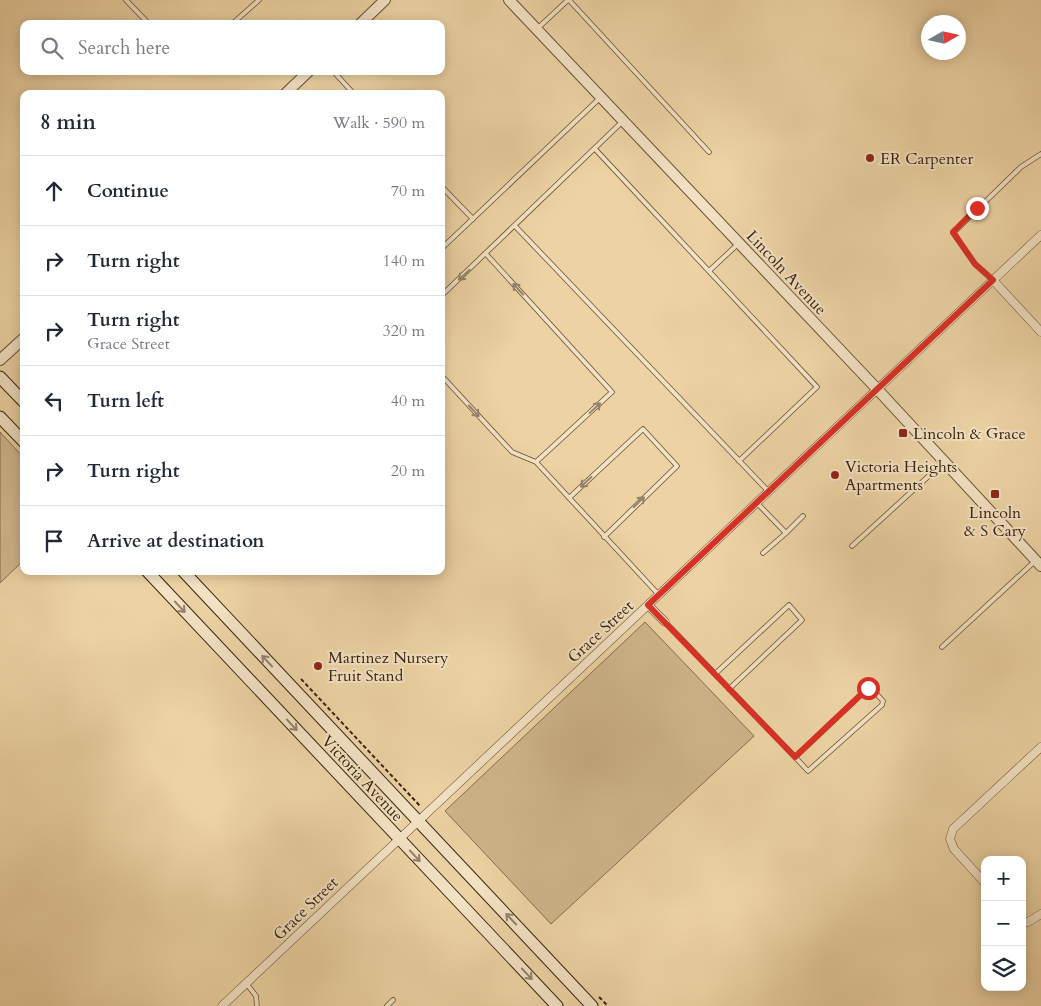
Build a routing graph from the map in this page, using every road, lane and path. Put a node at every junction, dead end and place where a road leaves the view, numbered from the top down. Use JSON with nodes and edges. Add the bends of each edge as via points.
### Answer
{"nodes":[{"id":1,"x":126,"y":0,"type":"edge"},
{"id":2,"x":259,"y":0,"type":"edge"},
{"id":3,"x":385,"y":0,"type":"edge"},
{"id":4,"x":509,"y":0,"type":"edge"},
{"id":5,"x":569,"y":0,"type":"edge"},
{"id":6,"x":145,"y":20,"type":"edge"},
{"id":7,"x":236,"y":20,"type":"edge"},
{"id":8,"x":364,"y":20,"type":"edge"},
{"id":9,"x":536,"y":29,"type":"junction"},
{"id":10,"x":305,"y":75,"type":"edge"},
{"id":11,"x":337,"y":75,"type":"edge"},
{"id":12,"x":289,"y":90,"type":"edge"},
{"id":13,"x":350,"y":90,"type":"edge"},
{"id":14,"x":600,"y":97,"type":"junction"},
{"id":15,"x":623,"y":121,"type":"junction"},
{"id":16,"x":594,"y":149,"type":"junction"},
{"id":17,"x":709,"y":152,"type":"dead end"},
{"id":18,"x":1041,"y":154,"type":"edge"},
{"id":19,"x":445,"y":190,"type":"edge"},
{"id":20,"x":473,"y":219,"type":"junction"},
{"id":21,"x":515,"y":226,"type":"junction"},
{"id":22,"x":1041,"y":235,"type":"edge"},
{"id":23,"x":739,"y":243,"type":"junction"},
{"id":24,"x":445,"y":245,"type":"edge"},
{"id":25,"x":486,"y":254,"type":"junction"},
{"id":26,"x":709,"y":271,"type":"junction"},
{"id":27,"x":993,"y":280,"type":"junction"},
{"id":28,"x":445,"y":292,"type":"edge"},
{"id":29,"x":1041,"y":332,"type":"edge"},
{"id":30,"x":20,"y":342,"type":"edge"},
{"id":31,"x":0,"y":360,"type":"edge"},
{"id":32,"x":0,"y":377,"type":"edge"},
{"id":33,"x":445,"y":379,"type":"edge"},
{"id":34,"x":878,"y":390,"type":"junction"},
{"id":35,"x":20,"y":398,"type":"edge"},
{"id":36,"x":0,"y":417,"type":"edge"},
{"id":37,"x":20,"y":438,"type":"edge"},
{"id":38,"x":740,"y":461,"type":"junction"},
{"id":39,"x":944,"y":461,"type":"junction"},
{"id":40,"x":536,"y":462,"type":"junction"},
{"id":41,"x":769,"y":492,"type":"junction"},
{"id":42,"x":569,"y":498,"type":"junction"},
{"id":43,"x":757,"y":503,"type":"junction"},
{"id":44,"x":803,"y":516,"type":"dead end"},
{"id":45,"x":786,"y":533,"type":"junction"},
{"id":46,"x":604,"y":537,"type":"junction"},
{"id":47,"x":852,"y":546,"type":"dead end"},
{"id":48,"x":763,"y":553,"type":"dead end"},
{"id":49,"x":1038,"y":563,"type":"edge"},
{"id":50,"x":151,"y":575,"type":"edge"},
{"id":51,"x":187,"y":575,"type":"edge"},
{"id":52,"x":659,"y":595,"type":"junction"},
{"id":53,"x":648,"y":605,"type":"junction"},
{"id":54,"x":666,"y":622,"type":"joint"},
{"id":55,"x":942,"y":647,"type":"dead end"},
{"id":56,"x":716,"y":674,"type":"junction"},
{"id":57,"x":301,"y":679,"type":"dead end"},
{"id":58,"x":729,"y":689,"type":"junction"},
{"id":59,"x":1041,"y":747,"type":"edge"},
{"id":60,"x":795,"y":757,"type":"junction"},
{"id":61,"x":423,"y":808,"type":"dead end"},
{"id":62,"x":418,"y":821,"type":"junction"},
{"id":63,"x":398,"y":838,"type":"junction"},
{"id":64,"x":981,"y":879,"type":"edge"},
{"id":65,"x":1041,"y":914,"type":"edge"},
{"id":66,"x":1026,"y":921,"type":"edge"},
{"id":67,"x":246,"y":983,"type":"junction"},
{"id":68,"x":393,"y":1000,"type":"dead end"},
{"id":69,"x":222,"y":1006,"type":"edge"},
{"id":70,"x":257,"y":1006,"type":"edge"},
{"id":71,"x":387,"y":1006,"type":"edge"},
{"id":72,"x":556,"y":1006,"type":"edge"},
{"id":73,"x":592,"y":1006,"type":"edge"}],
"edges":[{"from":1,"to":6,"type":"lane"},
{"from":2,"to":7,"type":"lane"},
{"from":3,"to":8,"type":"street"},
{"from":4,"to":9,"type":"street","name":"Lincoln Avenue"},
{"from":5,"to":9,"type":"lane"},
{"from":5,"to":17,"type":"lane"},
{"from":9,"to":14,"type":"street","name":"Lincoln Avenue"},
{"from":10,"to":12,"type":"street"},
{"from":11,"to":13,"type":"lane"},
{"from":14,"to":15,"type":"street","name":"Lincoln Avenue"},
{"from":14,"to":20,"type":"lane"},
{"from":15,"to":16,"type":"lane"},
{"from":15,"to":23,"type":"street","name":"Lincoln Avenue"},
{"from":16,"to":21,"type":"lane"},
{"from":16,"to":26,"type":"lane"},
{"from":18,"to":27,"type":"lane","via":[[1021,167],[953,232],[975,264]]},
{"from":19,"to":20,"type":"lane"},
{"from":20,"to":24,"type":"lane"},
{"from":21,"to":25,"type":"lane"},
{"from":21,"to":38,"type":"lane"},
{"from":22,"to":27,"type":"street","name":"Grace Street"},
{"from":23,"to":26,"type":"lane"},
{"from":23,"to":34,"type":"street","name":"Lincoln Avenue"},
{"from":25,"to":28,"type":"lane","one_way":true},
{"from":40,"to":25,"type":"lane","one_way":true,"via":[[612,392]]},
{"from":26,"to":38,"type":"lane","via":[[817,387]]},
{"from":27,"to":29,"type":"street"},
{"from":27,"to":34,"type":"street","name":"Grace Street"},
{"from":30,"to":31,"type":"street"},
{"from":32,"to":35,"type":"main road"},
{"from":33,"to":40,"type":"lane","one_way":true,"via":[[512,452]]},
{"from":34,"to":39,"type":"street","name":"Lincoln Avenue"},
{"from":34,"to":41,"type":"street","name":"Grace Street"},
{"from":36,"to":37,"type":"main road"},
{"from":38,"to":41,"type":"lane"},
{"from":39,"to":47,"type":"lane"},
{"from":39,"to":49,"type":"street","name":"Lincoln Avenue"},
{"from":40,"to":42,"type":"lane"},
{"from":41,"to":43,"type":"street","name":"Grace Street"},
{"from":42,"to":46,"type":"lane"},
{"from":46,"to":42,"type":"lane","one_way":true,"via":[[676,466],[643,429]]},
{"from":43,"to":45,"type":"lane"},
{"from":43,"to":52,"type":"street","name":"Grace Street"},
{"from":44,"to":45,"type":"lane"},
{"from":45,"to":48,"type":"lane"},
{"from":46,"to":52,"type":"lane"},
{"from":49,"to":55,"type":"lane"},
{"from":50,"to":63,"type":"main road","name":"Victoria Avenue","one_way":true},
{"from":62,"to":51,"type":"main road","name":"Victoria Avenue","one_way":true},
{"from":52,"to":53,"type":"street","name":"Grace Street"},
{"from":53,"to":54,"type":"street"},
{"from":53,"to":62,"type":"street","name":"Grace Street"},
{"from":54,"to":56,"type":"lane"},
{"from":56,"to":58,"type":"lane"},
{"from":56,"to":58,"type":"lane","via":[[789,606],[802,620]]},
{"from":57,"to":61,"type":"path"},
{"from":58,"to":60,"type":"lane"},
{"from":59,"to":64,"type":"street","via":[[953,829],[950,839],[954,849]]},
{"from":60,"to":60,"type":"lane","via":[[808,770],[883,702],[868,688]]},
{"from":62,"to":63,"type":"street","name":"Grace Street"},
{"from":73,"to":62,"type":"main road","name":"Victoria Avenue","one_way":true},
{"from":63,"to":67,"type":"street","name":"Grace Street"},
{"from":63,"to":72,"type":"main road","name":"Victoria Avenue","one_way":true},
{"from":65,"to":66,"type":"street"},
{"from":67,"to":69,"type":"street","name":"Grace Street"},
{"from":67,"to":70,"type":"lane","via":[[256,996]]},
{"from":68,"to":71,"type":"lane"}]}
